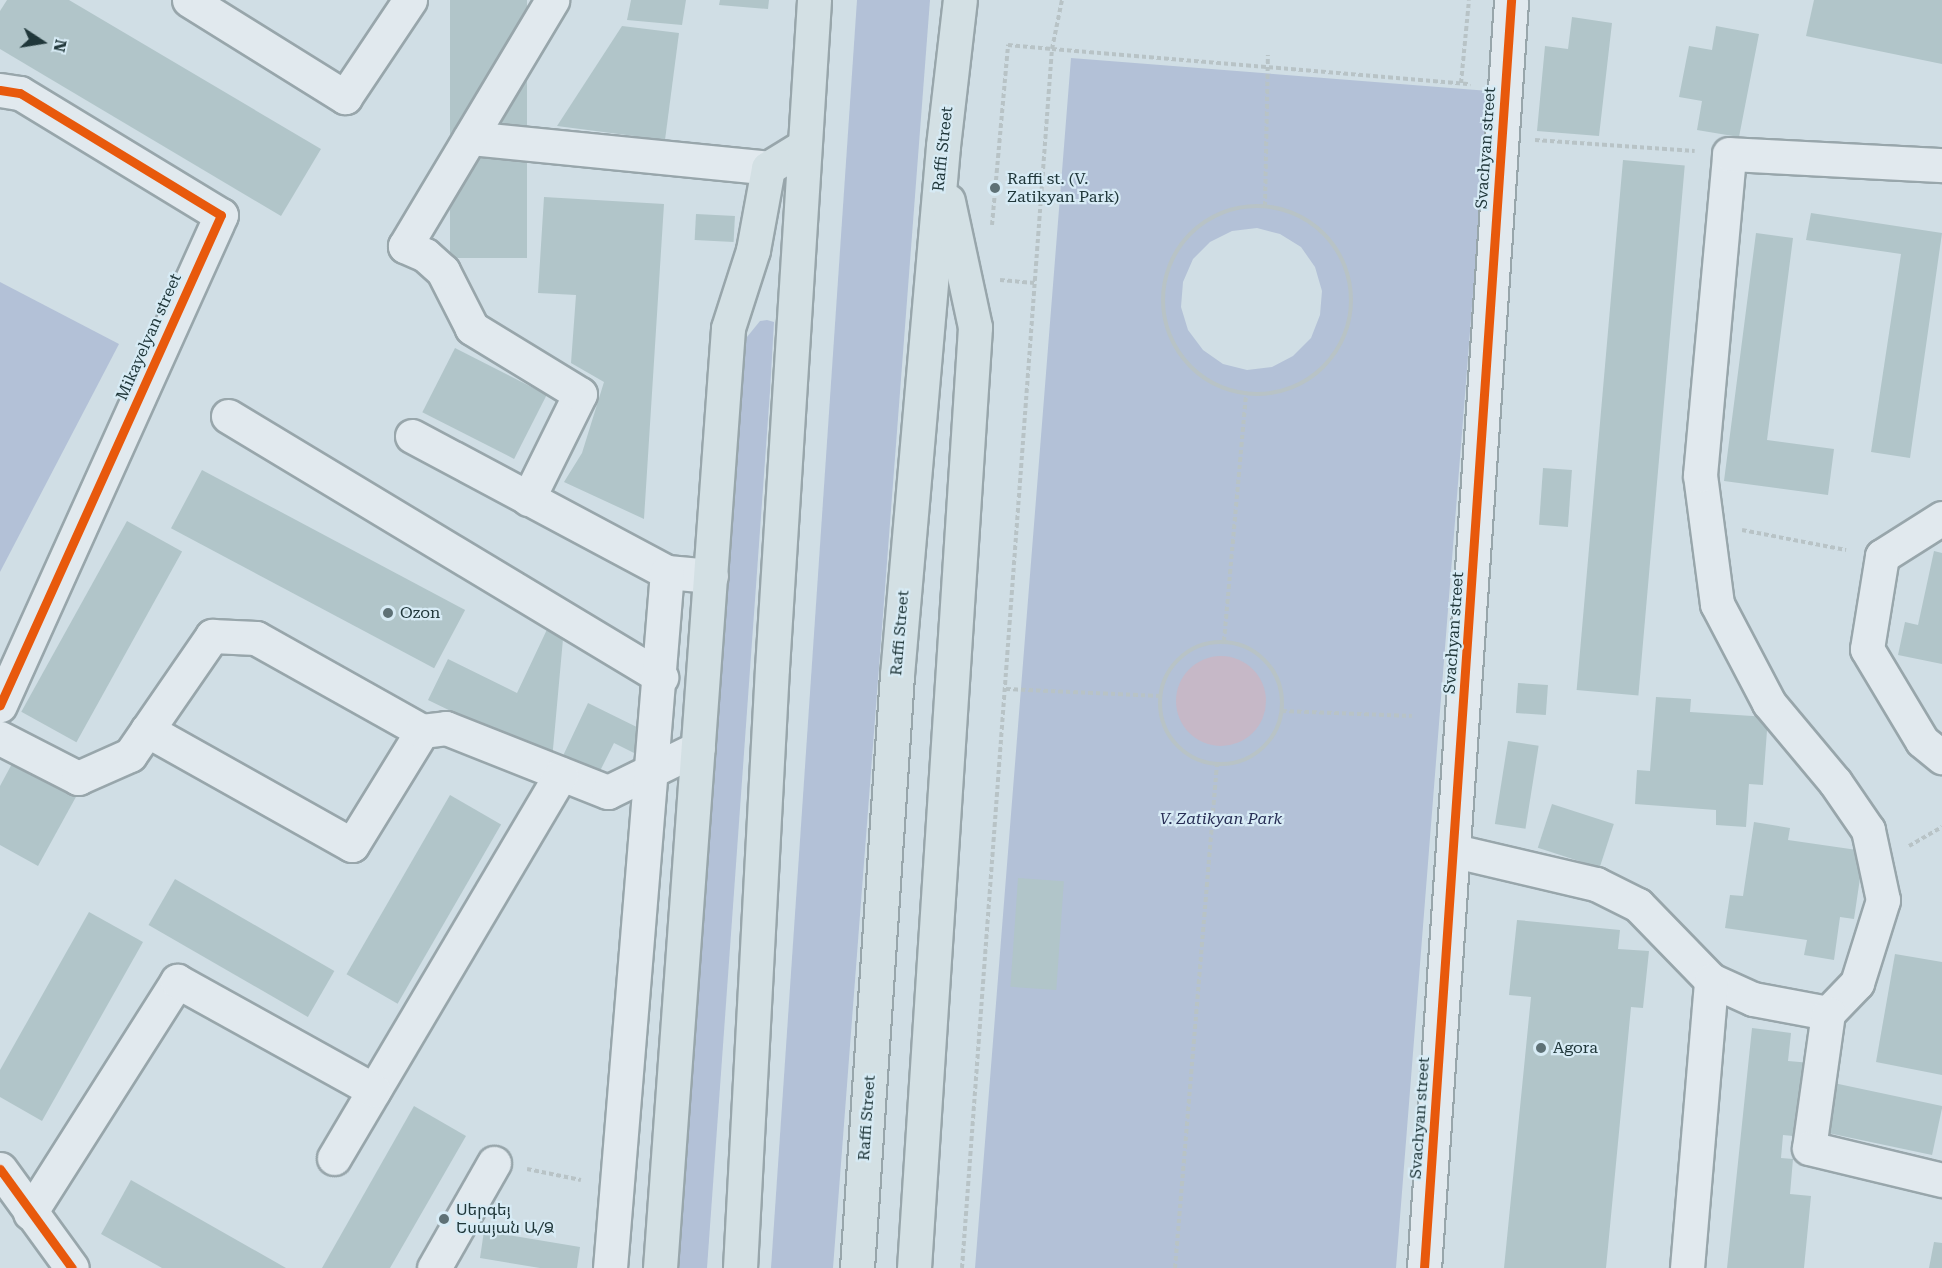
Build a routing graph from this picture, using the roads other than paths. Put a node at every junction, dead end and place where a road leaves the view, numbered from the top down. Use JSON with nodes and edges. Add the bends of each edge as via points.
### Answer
{"nodes":[{"id":1,"x":189,"y":0,"type":"edge"},
{"id":2,"x":410,"y":0,"type":"edge"},
{"id":3,"x":552,"y":0,"type":"edge"},
{"id":4,"x":814,"y":0,"type":"edge"},
{"id":5,"x":960,"y":0,"type":"edge"},
{"id":6,"x":1511,"y":0,"type":"edge"},
{"id":7,"x":0,"y":90,"type":"edge"},
{"id":8,"x":470,"y":138,"type":"junction"},
{"id":9,"x":804,"y":146,"type":"junction"},
{"id":10,"x":1942,"y":165,"type":"edge"},
{"id":11,"x":941,"y":167,"type":"junction"},
{"id":12,"x":768,"y":168,"type":"junction"},
{"id":13,"x":228,"y":416,"type":"dead end"},
{"id":14,"x":412,"y":436,"type":"dead end"},
{"id":15,"x":528,"y":499,"type":"junction"},
{"id":16,"x":1942,"y":518,"type":"edge"},
{"id":17,"x":667,"y":572,"type":"junction"},
{"id":18,"x":711,"y":576,"type":"junction"},
{"id":19,"x":661,"y":677,"type":"junction"},
{"id":20,"x":0,"y":705,"type":"edge"},
{"id":21,"x":147,"y":730,"type":"junction"},
{"id":22,"x":423,"y":731,"type":"junction"},
{"id":23,"x":0,"y":738,"type":"edge"},
{"id":24,"x":698,"y":748,"type":"junction"},
{"id":25,"x":1942,"y":757,"type":"edge"},
{"id":26,"x":652,"y":770,"type":"junction"},
{"id":27,"x":561,"y":774,"type":"junction"},
{"id":28,"x":1455,"y":851,"type":"junction"},
{"id":29,"x":1711,"y":980,"type":"junction"},
{"id":30,"x":1828,"y":1012,"type":"junction"},
{"id":31,"x":374,"y":1090,"type":"junction"},
{"id":32,"x":334,"y":1158,"type":"dead end"},
{"id":33,"x":494,"y":1163,"type":"road end"},
{"id":34,"x":0,"y":1169,"type":"edge"},
{"id":35,"x":1942,"y":1180,"type":"edge"},
{"id":36,"x":30,"y":1213,"type":"junction"},
{"id":37,"x":72,"y":1268,"type":"edge"},
{"id":38,"x":434,"y":1268,"type":"edge"},
{"id":39,"x":610,"y":1268,"type":"edge"},
{"id":40,"x":660,"y":1268,"type":"edge"},
{"id":41,"x":740,"y":1268,"type":"edge"},
{"id":42,"x":857,"y":1268,"type":"edge"},
{"id":43,"x":914,"y":1268,"type":"edge"},
{"id":44,"x":1424,"y":1268,"type":"edge"},
{"id":45,"x":1687,"y":1268,"type":"edge"}],
"edges":[{"from":1,"to":2,"type":"street","via":[[345,98]]},
{"from":3,"to":8,"type":"street"},
{"from":4,"to":9,"type":"main road"},
{"from":5,"to":11,"type":"main road","name":"Raffi Street"},
{"from":6,"to":28,"type":"street","name":"Svachyan street"},
{"from":7,"to":20,"type":"street","name":"Mikayelyan street","via":[[20,93],[221,215]]},
{"from":8,"to":12,"type":"street"},
{"from":8,"to":15,"type":"street","via":[[405,246],[425,255],[443,272],[472,328],[580,394]]},
{"from":9,"to":12,"type":"main road"},
{"from":9,"to":41,"type":"main road"},
{"from":10,"to":30,"type":"street","via":[[1729,154],[1700,475],[1717,604],[1769,703],[1868,830],[1883,900],[1857,983]]},
{"from":11,"to":42,"type":"main road","name":"Raffi Street","via":[[897,675]]},
{"from":11,"to":43,"type":"main road","via":[[975,327]]},
{"from":12,"to":18,"type":"main road","via":[[753,250],[728,328]]},
{"from":13,"to":19,"type":"street"},
{"from":14,"to":15,"type":"street"},
{"from":15,"to":17,"type":"street"},
{"from":16,"to":25,"type":"street","via":[[1882,556],[1867,649],[1922,741]]},
{"from":17,"to":18,"type":"street"},
{"from":17,"to":19,"type":"street"},
{"from":18,"to":24,"type":"main road"},
{"from":19,"to":26,"type":"street"},
{"from":21,"to":22,"type":"street","via":[[212,636],[256,638]]},
{"from":21,"to":22,"type":"street","via":[[352,845]]},
{"from":21,"to":23,"type":"street","via":[[130,755],[78,778]]},
{"from":22,"to":27,"type":"street","via":[[446,728]]},
{"from":24,"to":26,"type":"street"},
{"from":24,"to":40,"type":"main road"},
{"from":26,"to":27,"type":"street","via":[[608,792]]},
{"from":26,"to":39,"type":"street"},
{"from":27,"to":31,"type":"street"},
{"from":28,"to":29,"type":"street","via":[[1596,884],[1638,905]]},
{"from":28,"to":44,"type":"street","name":"Svachyan street"},
{"from":29,"to":30,"type":"street","via":[[1753,999]]},
{"from":29,"to":45,"type":"street"},
{"from":30,"to":35,"type":"street","via":[[1809,1148]]},
{"from":31,"to":32,"type":"street"},
{"from":31,"to":36,"type":"street","via":[[177,981]]},
{"from":33,"to":38,"type":"street"},
{"from":34,"to":36,"type":"street"},
{"from":36,"to":37,"type":"street"}]}
